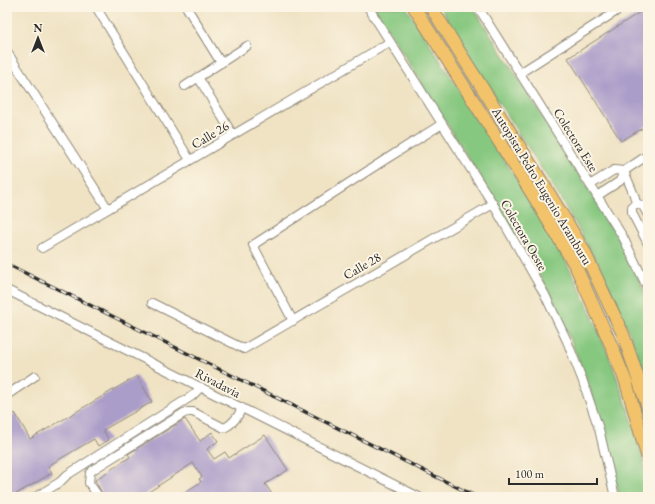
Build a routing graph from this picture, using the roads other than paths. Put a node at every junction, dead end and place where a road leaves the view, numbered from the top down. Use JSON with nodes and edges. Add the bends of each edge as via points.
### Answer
{"nodes":[{"id":1,"x":96,"y":7,"type":"edge"},
{"id":2,"x":368,"y":7,"type":"edge"},
{"id":3,"x":414,"y":7,"type":"edge"},
{"id":4,"x":431,"y":7,"type":"edge"},
{"id":5,"x":478,"y":7,"type":"edge"},
{"id":6,"x":623,"y":7,"type":"edge"},
{"id":7,"x":187,"y":8,"type":"edge"},
{"id":8,"x":390,"y":42,"type":"junction"},
{"id":9,"x":247,"y":46,"type":"dead end"},
{"id":10,"x":7,"y":52,"type":"edge"},
{"id":11,"x":221,"y":63,"type":"junction"},
{"id":12,"x":520,"y":73,"type":"junction"},
{"id":13,"x":198,"y":77,"type":"junction"},
{"id":14,"x":185,"y":86,"type":"dead end"},
{"id":15,"x":442,"y":124,"type":"junction"},
{"id":16,"x":233,"y":135,"type":"junction"},
{"id":17,"x":648,"y":155,"type":"edge"},
{"id":18,"x":190,"y":160,"type":"junction"},
{"id":19,"x":624,"y":171,"type":"junction"},
{"id":20,"x":590,"y":185,"type":"junction"},
{"id":21,"x":597,"y":196,"type":"junction"},
{"id":22,"x":636,"y":203,"type":"junction"},
{"id":23,"x":492,"y":204,"type":"junction"},
{"id":24,"x":108,"y":209,"type":"junction"},
{"id":25,"x":648,"y":215,"type":"edge"},
{"id":26,"x":648,"y":244,"type":"edge"},
{"id":27,"x":42,"y":248,"type":"dead end"},
{"id":28,"x":7,"y":290,"type":"edge"},
{"id":29,"x":648,"y":290,"type":"edge"},
{"id":30,"x":152,"y":302,"type":"dead end"},
{"id":31,"x":293,"y":321,"type":"junction"},
{"id":32,"x":35,"y":376,"type":"dead end"},
{"id":33,"x":201,"y":388,"type":"junction"},
{"id":34,"x":7,"y":394,"type":"edge"},
{"id":35,"x":242,"y":408,"type":"junction"},
{"id":36,"x":648,"y":408,"type":"edge"},
{"id":37,"x":648,"y":459,"type":"edge"},
{"id":38,"x":36,"y":497,"type":"edge"},
{"id":39,"x":99,"y":497,"type":"edge"},
{"id":40,"x":419,"y":497,"type":"edge"},
{"id":41,"x":615,"y":497,"type":"edge"}],
"edges":[{"from":1,"to":18,"type":"street"},
{"from":2,"to":8,"type":"street","name":"Colectora Oeste"},
{"from":3,"to":37,"type":"highway","name":"Autopista Pedro Eugenio Aramburu","via":[[543,210],[576,267],[623,375]]},
{"from":4,"to":36,"type":"highway","name":"Autopista Pedro Eugenio Aramburu","via":[[583,249],[623,334]]},
{"from":5,"to":12,"type":"street","name":"Colectora Este"},
{"from":6,"to":12,"type":"street"},
{"from":7,"to":11,"type":"street"},
{"from":8,"to":15,"type":"street","name":"Colectora Oeste"},
{"from":8,"to":16,"type":"street","name":"Calle 26"},
{"from":9,"to":11,"type":"street"},
{"from":10,"to":24,"type":"street"},
{"from":11,"to":13,"type":"street"},
{"from":12,"to":20,"type":"street","name":"Colectora Este"},
{"from":13,"to":14,"type":"street"},
{"from":13,"to":16,"type":"street"},
{"from":15,"to":23,"type":"street","name":"Colectora Oeste"},
{"from":15,"to":31,"type":"street","via":[[253,245]]},
{"from":16,"to":18,"type":"street","name":"Calle 26"},
{"from":17,"to":19,"type":"street"},
{"from":18,"to":24,"type":"street","name":"Calle 26"},
{"from":19,"to":20,"type":"street","via":[[614,170]]},
{"from":19,"to":21,"type":"street","via":[[620,181]]},
{"from":19,"to":22,"type":"street"},
{"from":20,"to":21,"type":"street","name":"Colectora Este"},
{"from":21,"to":29,"type":"street","name":"Colectora Este","via":[[623,237]]},
{"from":22,"to":25,"type":"street","via":[[643,206]]},
{"from":22,"to":26,"type":"street","via":[[632,207],[632,214]]},
{"from":23,"to":31,"type":"street","name":"Calle 28"},
{"from":23,"to":41,"type":"street","name":"Colectora Oeste","via":[[545,295],[567,341],[599,429]]},
{"from":24,"to":27,"type":"street","name":"Calle 26"},
{"from":28,"to":33,"type":"street","name":"Rivadavia"},
{"from":30,"to":31,"type":"street","name":"Calle 28","via":[[244,349]]},
{"from":32,"to":34,"type":"street"},
{"from":33,"to":35,"type":"street","name":"Rivadavia"},
{"from":33,"to":38,"type":"street"},
{"from":35,"to":39,"type":"street","via":[[235,421],[224,428],[193,412],[177,417],[90,473],[89,483]]},
{"from":35,"to":40,"type":"street","name":"Rivadavia"}]}
